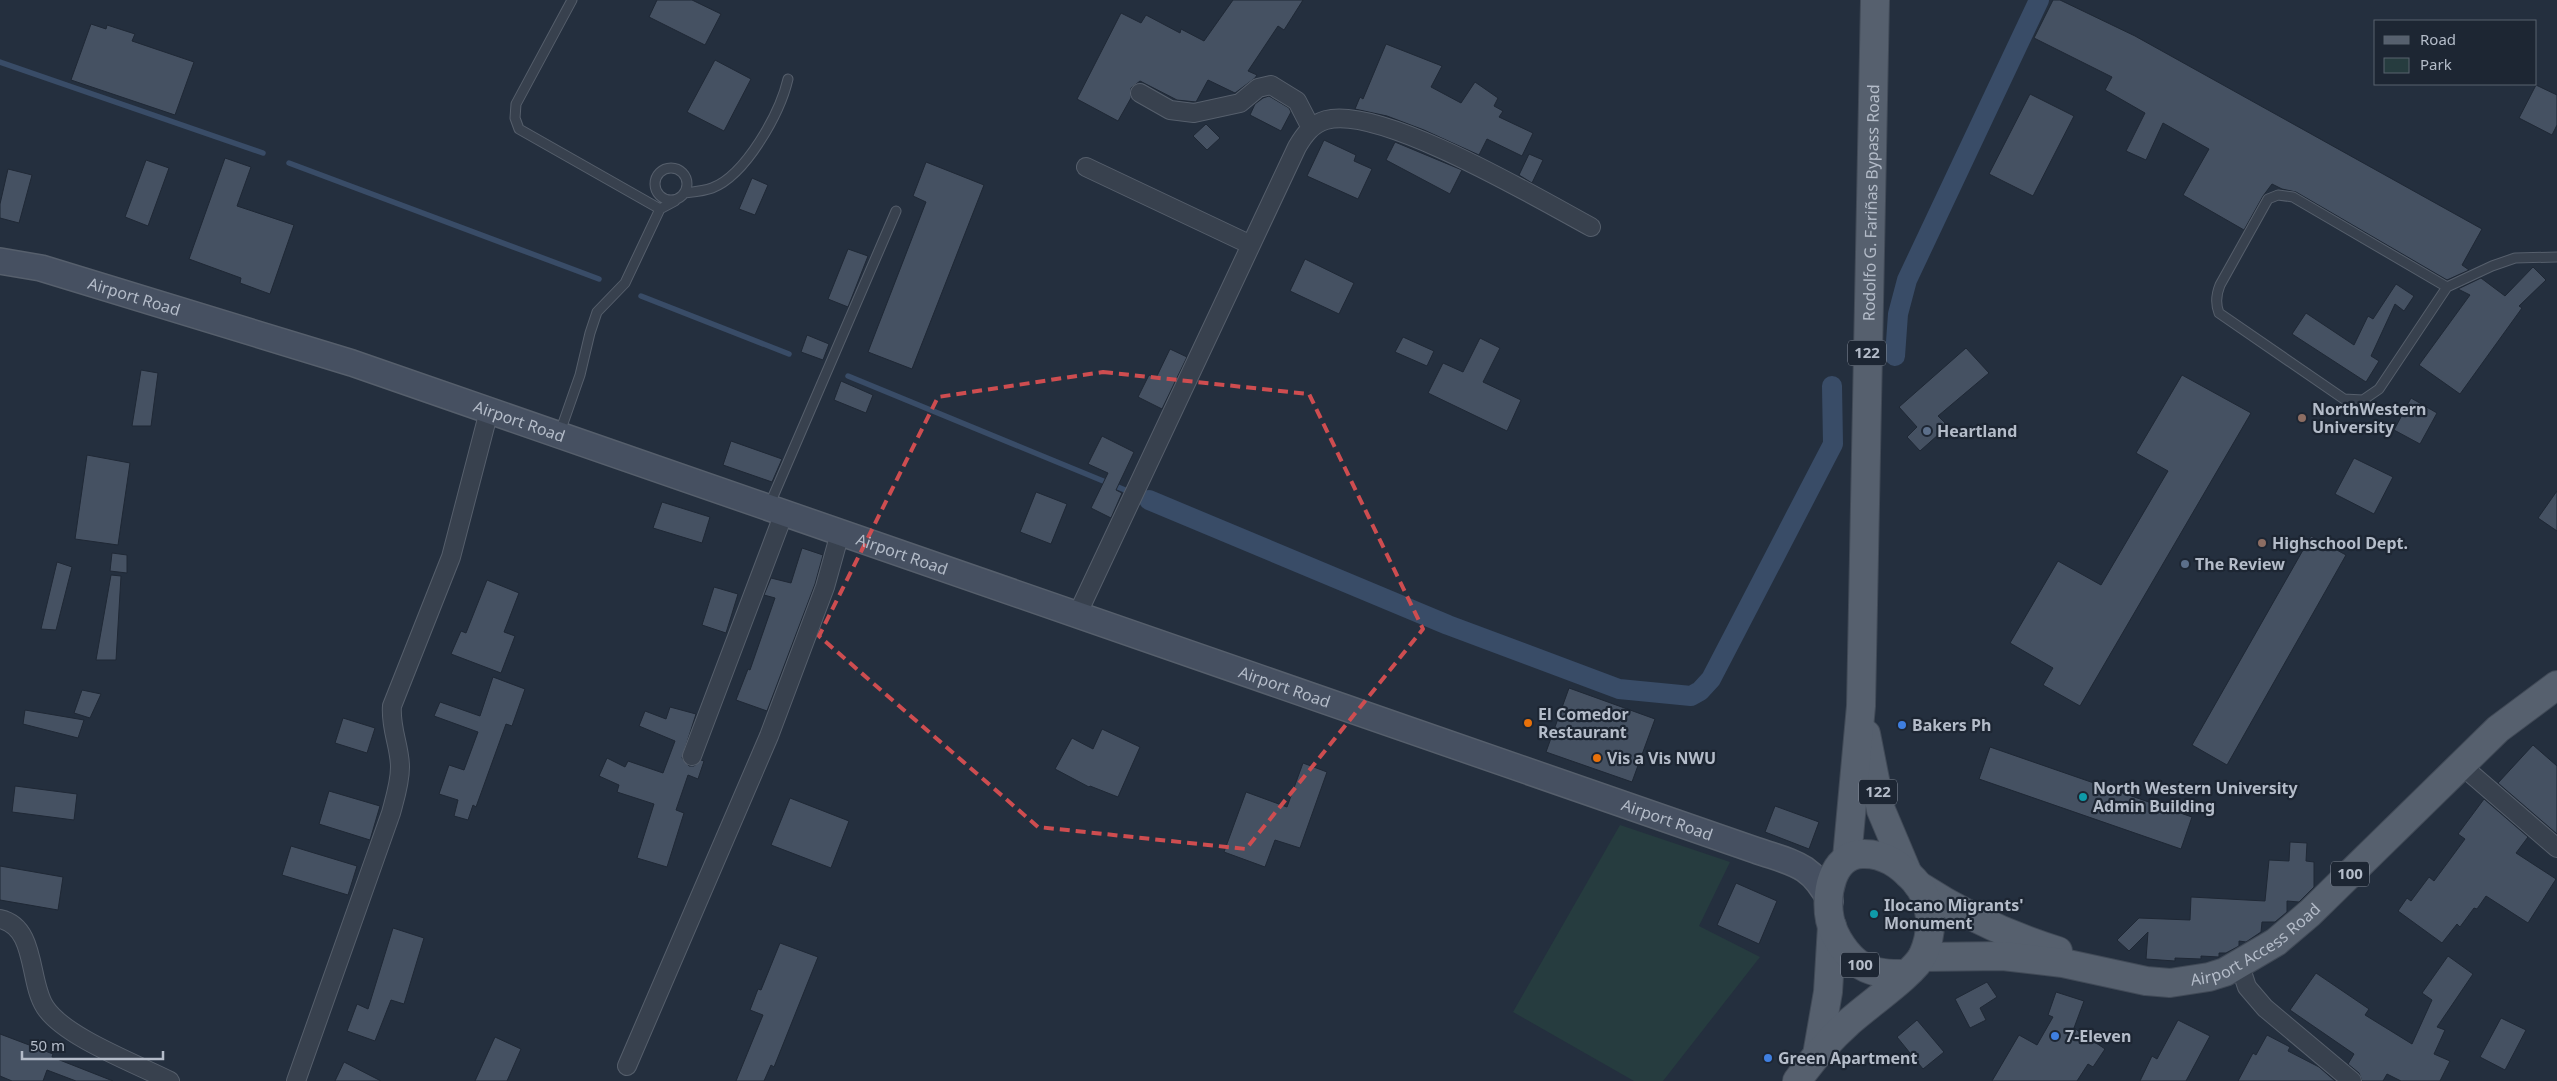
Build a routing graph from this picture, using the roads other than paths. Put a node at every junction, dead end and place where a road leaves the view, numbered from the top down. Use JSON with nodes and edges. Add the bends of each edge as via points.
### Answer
{"nodes":[{"id":1,"x":572,"y":0,"type":"edge"},
{"id":2,"x":1874,"y":0,"type":"edge"},
{"id":3,"x":788,"y":79,"type":"dead end"},
{"id":4,"x":1140,"y":93,"type":"dead end"},
{"id":5,"x":1311,"y":128,"type":"junction"},
{"id":6,"x":1086,"y":167,"type":"dead end"},
{"id":7,"x":685,"y":193,"type":"junction"},
{"id":8,"x":675,"y":200,"type":"junction"},
{"id":9,"x":660,"y":209,"type":"junction"},
{"id":10,"x":896,"y":211,"type":"dead end"},
{"id":11,"x":1591,"y":227,"type":"dead end"},
{"id":12,"x":1251,"y":245,"type":"junction"},
{"id":13,"x":2557,"y":256,"type":"edge"},
{"id":14,"x":0,"y":261,"type":"edge"},
{"id":15,"x":2447,"y":287,"type":"junction"},
{"id":16,"x":489,"y":411,"type":"junction"},
{"id":17,"x":559,"y":435,"type":"junction"},
{"id":18,"x":776,"y":510,"type":"junction"},
{"id":19,"x":840,"y":533,"type":"junction"},
{"id":20,"x":1078,"y":615,"type":"junction"},
{"id":21,"x":2557,"y":685,"type":"edge"},
{"id":22,"x":1861,"y":706,"type":"junction"},
{"id":23,"x":692,"y":756,"type":"dead end"},
{"id":24,"x":2461,"y":765,"type":"junction"},
{"id":25,"x":2557,"y":848,"type":"edge"},
{"id":26,"x":1842,"y":862,"type":"junction"},
{"id":27,"x":1797,"y":865,"type":"junction"},
{"id":28,"x":1913,"y":879,"type":"junction"},
{"id":29,"x":1831,"y":914,"type":"junction"},
{"id":30,"x":0,"y":919,"type":"edge"},
{"id":31,"x":2239,"y":963,"type":"junction"},
{"id":32,"x":1914,"y":965,"type":"junction"},
{"id":33,"x":2107,"y":972,"type":"junction"},
{"id":34,"x":627,"y":1066,"type":"dead end"},
{"id":35,"x":1806,"y":1071,"type":"edge"},
{"id":36,"x":170,"y":1081,"type":"edge"},
{"id":37,"x":296,"y":1081,"type":"edge"},
{"id":38,"x":2352,"y":1081,"type":"edge"}],
"edges":[{"from":1,"to":9,"type":"lane","via":[[516,104],[515,118],[519,129]]},
{"from":2,"to":22,"type":"main road","name":"Rodolfo G. Fariñas Bypass Road","number":"122"},
{"from":3,"to":7,"type":"lane","via":[[785,93],[747,161],[712,188]]},
{"from":4,"to":5,"type":"street","via":[[1170,110],[1194,113],[1240,103],[1258,88],[1271,85],[1297,101]]},
{"from":5,"to":11,"type":"street","via":[[1328,119],[1344,119],[1417,137]]},
{"from":5,"to":12,"type":"street","via":[[1297,147]]},
{"from":6,"to":12,"type":"street"},
{"from":7,"to":8,"type":"lane"},
{"from":7,"to":8,"type":"lane","via":[[687,181],[680,170],[662,170],[655,180],[657,193],[661,198]]},
{"from":8,"to":9,"type":"lane"},
{"from":9,"to":17,"type":"lane","via":[[625,283],[597,312]]},
{"from":10,"to":18,"type":"lane"},
{"from":12,"to":20,"type":"street"},
{"from":13,"to":15,"type":"lane","via":[[2515,258]]},
{"from":14,"to":16,"type":"main road","name":"Airport Road","number":"100","via":[[51,270],[352,363]]},
{"from":15,"to":15,"type":"lane","via":[[2379,389],[2371,396],[2354,401],[2336,394],[2219,313],[2216,306],[2220,285],[2268,199],[2278,195],[2293,197]]},
{"from":16,"to":17,"type":"main road","name":"Airport Road","number":"100"},
{"from":16,"to":37,"type":"street","via":[[451,557],[392,706],[391,721],[400,766],[394,803]]},
{"from":17,"to":18,"type":"main road","name":"Airport Road","number":"100"},
{"from":18,"to":19,"type":"main road","name":"Airport Road","number":"100"},
{"from":18,"to":23,"type":"street"},
{"from":19,"to":20,"type":"main road","name":"Airport Road","number":"100"},
{"from":19,"to":34,"type":"street","via":[[825,586],[769,736]]},
{"from":20,"to":27,"type":"main road","name":"Airport Road","number":"100"},
{"from":21,"to":24,"type":"main road","name":"Airport Access Road","number":"100","via":[[2498,729]]},
{"from":22,"to":26,"type":"main road","name":"Rodolfo G. Fariñas Bypass Road","number":"122"},
{"from":22,"to":28,"type":"main road","name":"Rodolfo G. Fariñas Bypass Road","number":"122","via":[[1881,810]]},
{"from":24,"to":25,"type":"street"},
{"from":24,"to":31,"type":"main road","name":"Airport Access Road","number":"100","via":[[2310,913],[2276,942]]},
{"from":26,"to":27,"type":"main road","number":"100","via":[[1820,868]]},
{"from":26,"to":28,"type":"main road","number":"100","via":[[1860,854],[1884,856]]},
{"from":26,"to":29,"type":"main road","via":[[1831,885]]},
{"from":27,"to":29,"type":"main road","number":"100","via":[[1816,877]]},
{"from":28,"to":32,"type":"main road","number":"100","via":[[1930,913],[1930,929]]},
{"from":28,"to":33,"type":"main road","name":"Airport Access Road","number":"100","via":[[1946,903],[1993,926]]},
{"from":29,"to":32,"type":"main road","number":"100","via":[[1850,956],[1862,967],[1889,974]]},
{"from":29,"to":35,"type":"main road","via":[[1828,992]]},
{"from":30,"to":36,"type":"street","via":[[20,930],[44,1006],[55,1020]]},
{"from":31,"to":33,"type":"main road","name":"Airport Access Road","number":"100","via":[[2209,977],[2170,983]]},
{"from":31,"to":38,"type":"street","via":[[2248,987],[2266,1008]]},
{"from":32,"to":33,"type":"main road","name":"Airport Access Road","number":"100","via":[[2003,956]]},
{"from":32,"to":35,"type":"main road","via":[[1847,1024]]}]}
